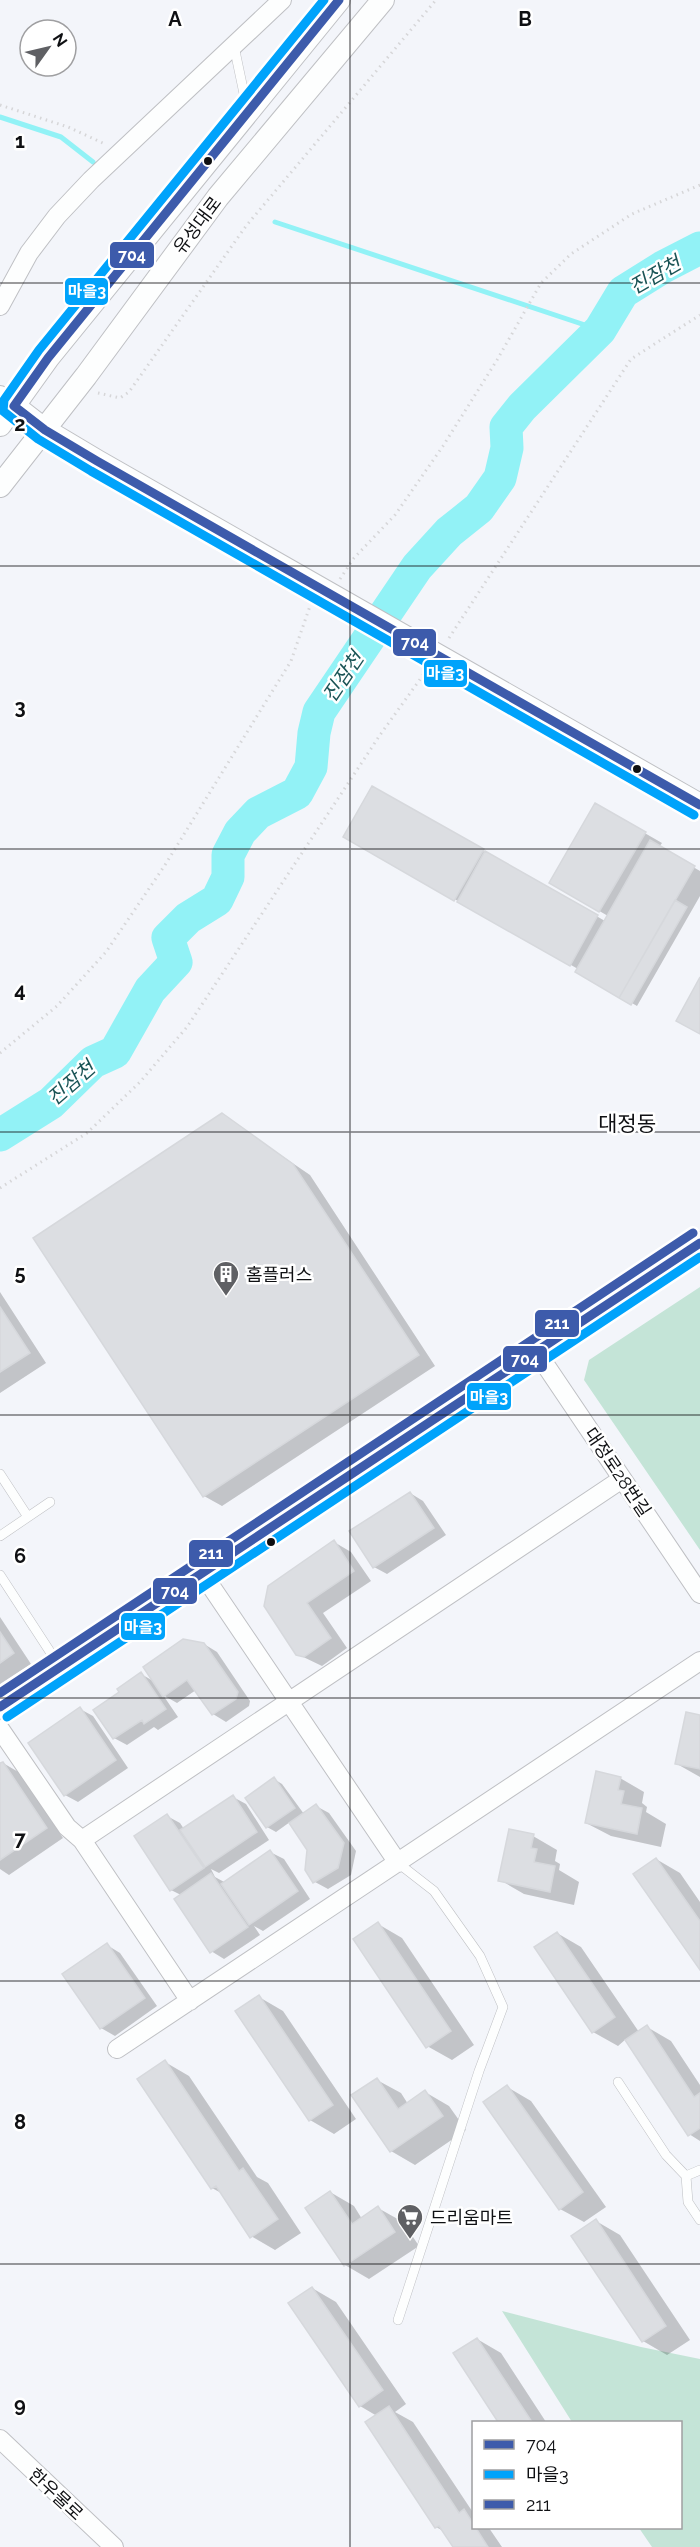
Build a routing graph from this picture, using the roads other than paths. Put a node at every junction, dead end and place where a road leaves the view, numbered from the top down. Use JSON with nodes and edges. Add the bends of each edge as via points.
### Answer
{"nodes":[{"id":1,"x":282,"y":0,"type":"edge"},
{"id":2,"x":339,"y":0,"type":"edge"},
{"id":3,"x":383,"y":0,"type":"edge"},
{"id":4,"x":234,"y":46,"type":"junction"},
{"id":5,"x":248,"y":113,"type":"junction"},
{"id":6,"x":0,"y":306,"type":"edge"},
{"id":7,"x":7,"y":400,"type":"edge"},
{"id":8,"x":0,"y":424,"type":"edge"},
{"id":9,"x":45,"y":430,"type":"junction"},
{"id":10,"x":0,"y":486,"type":"edge"},
{"id":11,"x":700,"y":805,"type":"edge"},
{"id":12,"x":700,"y":1243,"type":"edge"},
{"id":13,"x":536,"y":1351,"type":"junction"},
{"id":14,"x":0,"y":1474,"type":"edge"},
{"id":15,"x":622,"y":1479,"type":"junction"},
{"id":16,"x":50,"y":1502,"type":"dead end"},
{"id":17,"x":28,"y":1517,"type":"junction"},
{"id":18,"x":0,"y":1536,"type":"edge"},
{"id":19,"x":202,"y":1573,"type":"junction"},
{"id":20,"x":0,"y":1575,"type":"edge"},
{"id":21,"x":700,"y":1594,"type":"edge"},
{"id":22,"x":700,"y":1661,"type":"edge"},
{"id":23,"x":60,"y":1666,"type":"junction"},
{"id":24,"x":289,"y":1701,"type":"junction"},
{"id":25,"x":0,"y":1707,"type":"edge"},
{"id":26,"x":0,"y":1729,"type":"edge"},
{"id":27,"x":82,"y":1840,"type":"junction"},
{"id":28,"x":398,"y":1863,"type":"junction"},
{"id":29,"x":190,"y":2001,"type":"junction"},
{"id":30,"x":117,"y":2049,"type":"dead end"},
{"id":31,"x":618,"y":2082,"type":"dead end"},
{"id":32,"x":700,"y":2170,"type":"edge"},
{"id":33,"x":686,"y":2176,"type":"junction"},
{"id":34,"x":700,"y":2220,"type":"edge"},
{"id":35,"x":398,"y":2320,"type":"dead end"},
{"id":36,"x":0,"y":2439,"type":"edge"},
{"id":37,"x":114,"y":2547,"type":"edge"}],
"edges":[{"from":1,"to":4,"type":"street"},
{"from":2,"to":5,"type":"street","name":"유성대로"},
{"from":3,"to":9,"type":"street","name":"유성대로","via":[[218,196]]},
{"from":4,"to":5,"type":"lane"},
{"from":4,"to":6,"type":"street","via":[[57,216],[29,253]]},
{"from":5,"to":7,"type":"street","name":"유성대로","via":[[48,358]]},
{"from":7,"to":8,"type":"street","name":"유성대로"},
{"from":7,"to":9,"type":"street"},
{"from":9,"to":10,"type":"street","name":"유성대로"},
{"from":9,"to":11,"type":"street"},
{"from":12,"to":13,"type":"street"},
{"from":13,"to":15,"type":"street","name":"대정로28번길"},
{"from":13,"to":19,"type":"street"},
{"from":14,"to":17,"type":"lane"},
{"from":15,"to":21,"type":"street","name":"대정로28번길"},
{"from":15,"to":24,"type":"street"},
{"from":16,"to":17,"type":"lane"},
{"from":17,"to":18,"type":"lane"},
{"from":19,"to":23,"type":"street"},
{"from":19,"to":24,"type":"street"},
{"from":20,"to":23,"type":"lane"},
{"from":22,"to":28,"type":"street"},
{"from":23,"to":25,"type":"street"},
{"from":24,"to":27,"type":"street"},
{"from":24,"to":28,"type":"street"},
{"from":26,"to":27,"type":"street","via":[[67,1827]]},
{"from":27,"to":29,"type":"street"},
{"from":28,"to":29,"type":"street"},
{"from":28,"to":35,"type":"lane","via":[[434,1891],[480,1956],[503,2007],[478,2071]]},
{"from":29,"to":30,"type":"street"},
{"from":31,"to":33,"type":"lane","via":[[666,2155]]},
{"from":32,"to":33,"type":"lane"},
{"from":33,"to":34,"type":"lane","via":[[688,2202]]},
{"from":36,"to":37,"type":"street","name":"한우물로"}]}
